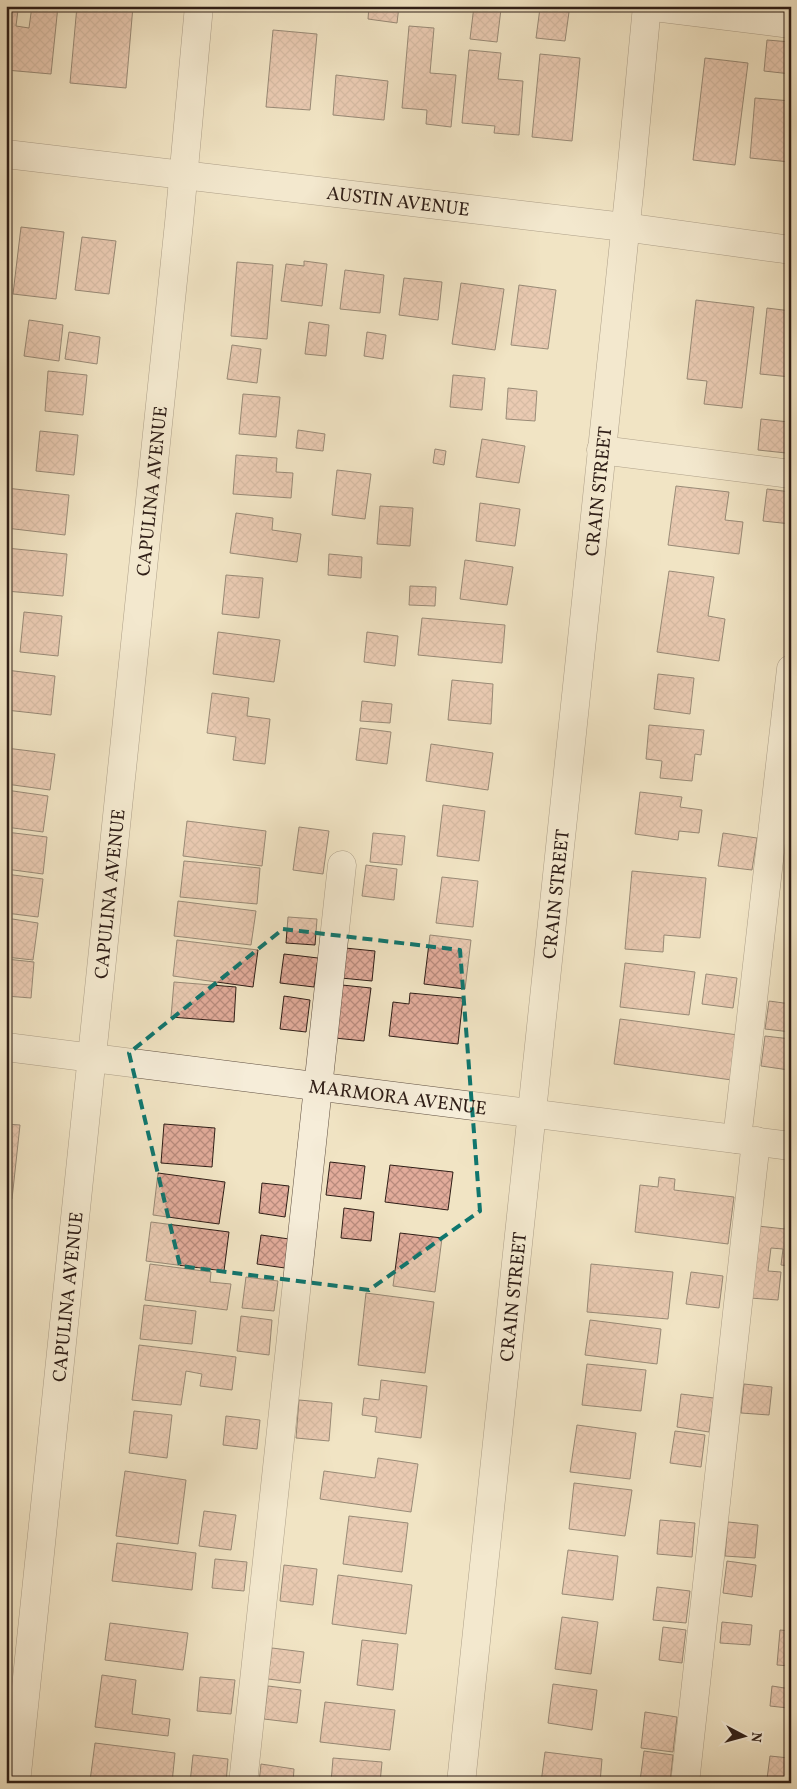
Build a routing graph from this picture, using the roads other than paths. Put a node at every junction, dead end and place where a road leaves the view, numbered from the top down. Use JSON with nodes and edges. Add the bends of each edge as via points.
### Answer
{"nodes":[{"id":1,"x":199,"y":6,"type":"edge"},
{"id":2,"x":647,"y":6,"type":"edge"},
{"id":3,"x":791,"y":24,"type":"edge"},
{"id":4,"x":6,"y":154,"type":"edge"},
{"id":5,"x":183,"y":175,"type":"junction"},
{"id":6,"x":624,"y":227,"type":"junction"},
{"id":7,"x":791,"y":250,"type":"edge"},
{"id":8,"x":602,"y":450,"type":"junction"},
{"id":9,"x":791,"y":474,"type":"edge"},
{"id":10,"x":791,"y":669,"type":"edge"},
{"id":11,"x":342,"y":865,"type":"dead end"},
{"id":12,"x":6,"y":1047,"type":"edge"},
{"id":13,"x":91,"y":1058,"type":"junction"},
{"id":14,"x":318,"y":1086,"type":"junction"},
{"id":15,"x":531,"y":1113,"type":"junction"},
{"id":16,"x":746,"y":1140,"type":"junction"},
{"id":17,"x":791,"y":1146,"type":"edge"},
{"id":18,"x":16,"y":1783,"type":"edge"},
{"id":19,"x":243,"y":1783,"type":"edge"},
{"id":20,"x":461,"y":1783,"type":"edge"},
{"id":21,"x":685,"y":1783,"type":"edge"}],
"edges":[{"from":1,"to":5,"type":"street","name":"CAPULINA AVENUE"},
{"from":2,"to":3,"type":"street"},
{"from":2,"to":6,"type":"street","name":"CRAIN STREET"},
{"from":4,"to":5,"type":"street","name":"AUSTIN AVENUE"},
{"from":5,"to":6,"type":"street","name":"AUSTIN AVENUE"},
{"from":5,"to":13,"type":"street","name":"CAPULINA AVENUE"},
{"from":6,"to":7,"type":"street","name":"AUSTIN AVENUE"},
{"from":6,"to":8,"type":"street","name":"CRAIN STREET"},
{"from":8,"to":9,"type":"street"},
{"from":8,"to":15,"type":"street","name":"CRAIN STREET"},
{"from":10,"to":16,"type":"street"},
{"from":11,"to":14,"type":"street"},
{"from":12,"to":13,"type":"street","name":"MARMORA AVENUE"},
{"from":13,"to":14,"type":"street","name":"MARMORA AVENUE"},
{"from":13,"to":18,"type":"street","name":"CAPULINA AVENUE"},
{"from":14,"to":15,"type":"street","name":"MARMORA AVENUE"},
{"from":14,"to":19,"type":"street"},
{"from":15,"to":16,"type":"street","name":"MARMORA AVENUE"},
{"from":15,"to":20,"type":"street","name":"CRAIN STREET"},
{"from":16,"to":17,"type":"street","name":"MARMORA AVENUE"},
{"from":16,"to":21,"type":"street"}]}
